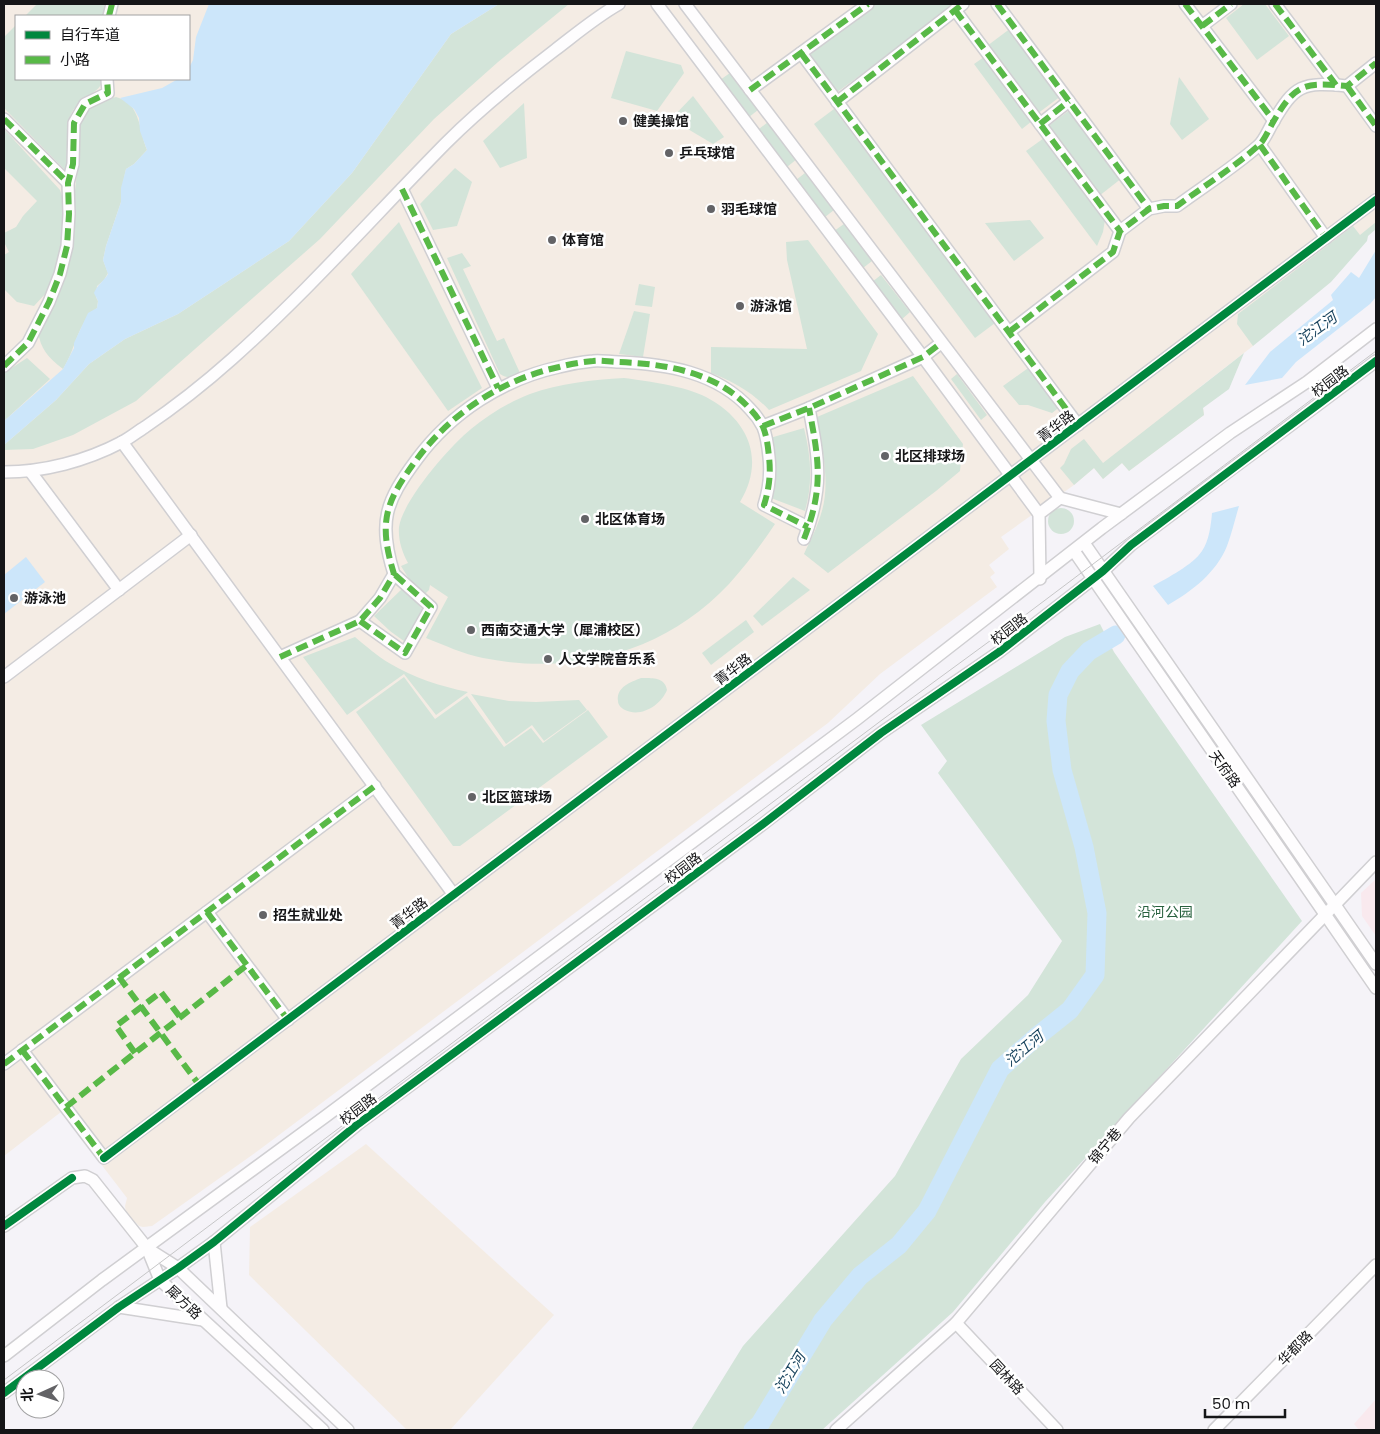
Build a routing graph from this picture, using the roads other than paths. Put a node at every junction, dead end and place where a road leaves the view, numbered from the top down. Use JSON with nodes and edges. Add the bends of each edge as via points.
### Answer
{"nodes":[{"id":1,"x":619,"y":4,"type":"edge"},
{"id":2,"x":657,"y":4,"type":"edge"},
{"id":3,"x":685,"y":4,"type":"edge"},
{"id":4,"x":868,"y":4,"type":"edge"},
{"id":5,"x":996,"y":4,"type":"edge"},
{"id":6,"x":1184,"y":4,"type":"edge"},
{"id":7,"x":1231,"y":4,"type":"edge"},
{"id":8,"x":1275,"y":4,"type":"edge"},
{"id":9,"x":959,"y":7,"type":"edge"},
{"id":10,"x":1202,"y":26,"type":"junction"},
{"id":11,"x":801,"y":53,"type":"junction"},
{"id":12,"x":1376,"y":63,"type":"edge"},
{"id":13,"x":107,"y":80,"type":"edge"},
{"id":14,"x":1341,"y":86,"type":"junction"},
{"id":15,"x":750,"y":90,"type":"junction"},
{"id":16,"x":1069,"y":101,"type":"junction"},
{"id":17,"x":837,"y":102,"type":"junction"},
{"id":18,"x":4,"y":119,"type":"edge"},
{"id":19,"x":1274,"y":121,"type":"junction"},
{"id":20,"x":1040,"y":124,"type":"junction"},
{"id":21,"x":1376,"y":126,"type":"edge"},
{"id":22,"x":1260,"y":144,"type":"junction"},
{"id":23,"x":68,"y":183,"type":"junction"},
{"id":24,"x":402,"y":189,"type":"junction"},
{"id":25,"x":1376,"y":200,"type":"edge"},
{"id":26,"x":1149,"y":209,"type":"junction"},
{"id":27,"x":1120,"y":231,"type":"junction"},
{"id":28,"x":1326,"y":238,"type":"junction"},
{"id":29,"x":1376,"y":329,"type":"edge"},
{"id":30,"x":1009,"y":332,"type":"junction"},
{"id":31,"x":941,"y":343,"type":"junction"},
{"id":32,"x":923,"y":357,"type":"junction"},
{"id":33,"x":1376,"y":361,"type":"edge"},
{"id":34,"x":4,"y":366,"type":"edge"},
{"id":35,"x":498,"y":388,"type":"junction"},
{"id":36,"x":809,"y":408,"type":"junction"},
{"id":37,"x":1078,"y":425,"type":"junction"},
{"id":38,"x":763,"y":426,"type":"junction"},
{"id":39,"x":122,"y":442,"type":"junction"},
{"id":40,"x":1031,"y":460,"type":"junction"},
{"id":41,"x":30,"y":471,"type":"junction"},
{"id":42,"x":5,"y":472,"type":"edge"},
{"id":43,"x":1010,"y":476,"type":"junction"},
{"id":44,"x":1060,"y":498,"type":"junction"},
{"id":45,"x":1040,"y":514,"type":"junction"},
{"id":46,"x":1121,"y":514,"type":"junction"},
{"id":47,"x":808,"y":527,"type":"junction"},
{"id":48,"x":191,"y":535,"type":"junction"},
{"id":49,"x":804,"y":539,"type":"dead end"},
{"id":50,"x":1084,"y":543,"type":"junction"},
{"id":51,"x":1074,"y":551,"type":"junction"},
{"id":52,"x":1103,"y":571,"type":"junction"},
{"id":53,"x":394,"y":574,"type":"junction"},
{"id":54,"x":1040,"y":578,"type":"junction"},
{"id":55,"x":1094,"y":579,"type":"junction"},
{"id":56,"x":119,"y":590,"type":"junction"},
{"id":57,"x":360,"y":622,"type":"junction"},
{"id":58,"x":280,"y":657,"type":"junction"},
{"id":59,"x":4,"y":677,"type":"edge"},
{"id":60,"x":375,"y":786,"type":"junction"},
{"id":61,"x":1376,"y":862,"type":"edge"},
{"id":62,"x":454,"y":895,"type":"junction"},
{"id":63,"x":1334,"y":905,"type":"junction"},
{"id":64,"x":206,"y":912,"type":"junction"},
{"id":65,"x":1326,"y":915,"type":"junction"},
{"id":66,"x":1376,"y":964,"type":"edge"},
{"id":67,"x":1376,"y":988,"type":"edge"},
{"id":68,"x":288,"y":1020,"type":"junction"},
{"id":69,"x":22,"y":1050,"type":"junction"},
{"id":70,"x":4,"y":1064,"type":"edge"},
{"id":71,"x":4,"y":1226,"type":"edge"},
{"id":72,"x":214,"y":1242,"type":"junction"},
{"id":73,"x":147,"y":1248,"type":"junction"},
{"id":74,"x":1376,"y":1265,"type":"edge"},
{"id":75,"x":178,"y":1268,"type":"junction"},
{"id":76,"x":160,"y":1280,"type":"junction"},
{"id":77,"x":119,"y":1307,"type":"junction"},
{"id":78,"x":221,"y":1308,"type":"junction"},
{"id":79,"x":204,"y":1320,"type":"junction"},
{"id":80,"x":956,"y":1323,"type":"junction"},
{"id":81,"x":4,"y":1356,"type":"edge"},
{"id":82,"x":4,"y":1393,"type":"edge"},
{"id":83,"x":323,"y":1430,"type":"edge"},
{"id":84,"x":348,"y":1430,"type":"edge"},
{"id":85,"x":836,"y":1430,"type":"edge"},
{"id":86,"x":1057,"y":1430,"type":"edge"},
{"id":87,"x":1214,"y":1430,"type":"edge"}],
"edges":[{"from":1,"to":24,"type":"street","via":[[515,81],[448,141]]},
{"from":2,"to":32,"type":"street"},
{"from":3,"to":15,"type":"street"},
{"from":4,"to":11,"type":"street"},
{"from":5,"to":16,"type":"street"},
{"from":6,"to":10,"type":"street"},
{"from":7,"to":10,"type":"street"},
{"from":8,"to":14,"type":"street"},
{"from":9,"to":17,"type":"street"},
{"from":9,"to":20,"type":"street"},
{"from":10,"to":19,"type":"street"},
{"from":11,"to":15,"type":"street"},
{"from":11,"to":17,"type":"street"},
{"from":12,"to":14,"type":"street"},
{"from":13,"to":23,"type":"street","via":[[108,93],[85,104],[74,123],[73,164]]},
{"from":14,"to":19,"type":"street","via":[[1316,84],[1301,88],[1281,107]]},
{"from":14,"to":21,"type":"street"},
{"from":15,"to":31,"type":"street"},
{"from":16,"to":20,"type":"street"},
{"from":16,"to":26,"type":"street"},
{"from":17,"to":30,"type":"street"},
{"from":18,"to":23,"type":"street"},
{"from":19,"to":22,"type":"street"},
{"from":20,"to":27,"type":"street"},
{"from":22,"to":26,"type":"street","via":[[1177,206]]},
{"from":22,"to":28,"type":"street"},
{"from":23,"to":34,"type":"street","via":[[67,246],[60,274],[28,343]]},
{"from":24,"to":35,"type":"street"},
{"from":24,"to":39,"type":"street","via":[[257,336],[183,401]]},
{"from":25,"to":28,"type":"street","name":"菁华路"},
{"from":26,"to":27,"type":"street"},
{"from":27,"to":30,"type":"street","via":[[1113,252]]},
{"from":28,"to":37,"type":"street","name":"菁华路"},
{"from":29,"to":46,"type":"street","name":"校园路"},
{"from":30,"to":37,"type":"street"},
{"from":31,"to":32,"type":"street"},
{"from":31,"to":40,"type":"street"},
{"from":32,"to":36,"type":"street"},
{"from":32,"to":43,"type":"street"},
{"from":33,"to":52,"type":"street","name":"校园路","bridge":true,"via":[[1131,545]]},
{"from":35,"to":38,"type":"street","via":[[557,367],[593,361],[660,365],[693,372],[730,391],[742,400]]},
{"from":35,"to":53,"type":"street","via":[[467,408],[426,446],[402,479],[388,508],[385,536]]},
{"from":36,"to":38,"type":"street"},
{"from":36,"to":47,"type":"street","via":[[818,456],[818,479],[817,499]]},
{"from":37,"to":40,"type":"street","name":"菁华路"},
{"from":38,"to":47,"type":"street","via":[[770,464],[770,483],[764,505]]},
{"from":39,"to":41,"type":"street","via":[[86,457]]},
{"from":39,"to":48,"type":"street"},
{"from":40,"to":43,"type":"street","name":"菁华路"},
{"from":40,"to":44,"type":"street"},
{"from":41,"to":42,"type":"street"},
{"from":41,"to":56,"type":"street"},
{"from":43,"to":45,"type":"street"},
{"from":43,"to":62,"type":"street","name":"菁华路"},
{"from":44,"to":45,"type":"street"},
{"from":44,"to":46,"type":"street"},
{"from":45,"to":54,"type":"street"},
{"from":46,"to":50,"type":"street","name":"校园路"},
{"from":47,"to":49,"type":"street"},
{"from":48,"to":56,"type":"street"},
{"from":48,"to":58,"type":"street"},
{"from":50,"to":51,"type":"street","name":"校园路"},
{"from":50,"to":52,"type":"street","name":"天府路"},
{"from":51,"to":54,"type":"street","name":"校园路"},
{"from":51,"to":55,"type":"street","name":"天府路"},
{"from":52,"to":55,"type":"street","name":"校园路"},
{"from":52,"to":63,"type":"street","name":"天府路"},
{"from":53,"to":57,"type":"street"},
{"from":53,"to":57,"type":"street","via":[[431,607],[405,653]]},
{"from":54,"to":73,"type":"street","name":"校园路","via":[[857,719]]},
{"from":55,"to":65,"type":"street","name":"天府路"},
{"from":55,"to":72,"type":"street","name":"校园路","via":[[999,652],[881,733],[358,1124]]},
{"from":56,"to":59,"type":"street"},
{"from":57,"to":58,"type":"street"},
{"from":58,"to":60,"type":"street"},
{"from":60,"to":62,"type":"street"},
{"from":60,"to":64,"type":"street"},
{"from":61,"to":63,"type":"street","name":"锦宁巷"},
{"from":62,"to":68,"type":"street","name":"菁华路"},
{"from":63,"to":65,"type":"street","name":"锦宁巷"},
{"from":63,"to":66,"type":"street","name":"天府路"},
{"from":64,"to":68,"type":"street"},
{"from":64,"to":69,"type":"street"},
{"from":65,"to":67,"type":"street","name":"天府路"},
{"from":65,"to":80,"type":"street","name":"锦宁巷","via":[[1129,1118]]},
{"from":68,"to":69,"type":"street","name":"菁华路","via":[[104,1158]]},
{"from":69,"to":70,"type":"street"},
{"from":71,"to":73,"type":"street","via":[[72,1178],[85,1176],[96,1183]]},
{"from":72,"to":75,"type":"street","name":"校园路"},
{"from":72,"to":78,"type":"street"},
{"from":73,"to":75,"type":"street","name":"犀方路"},
{"from":73,"to":76,"type":"street","name":"犀方路"},
{"from":73,"to":81,"type":"street","name":"校园路"},
{"from":74,"to":87,"type":"street","name":"华都路"},
{"from":75,"to":76,"type":"street","name":"校园路"},
{"from":75,"to":78,"type":"street","name":"犀方路"},
{"from":76,"to":77,"type":"street","name":"校园路"},
{"from":76,"to":79,"type":"street","name":"犀方路"},
{"from":77,"to":79,"type":"street"},
{"from":77,"to":82,"type":"street","name":"校园路"},
{"from":78,"to":84,"type":"street","name":"犀方路"},
{"from":79,"to":83,"type":"street","name":"犀方路"},
{"from":80,"to":85,"type":"street","name":"锦宁巷"},
{"from":80,"to":86,"type":"street","name":"园林路"}]}
